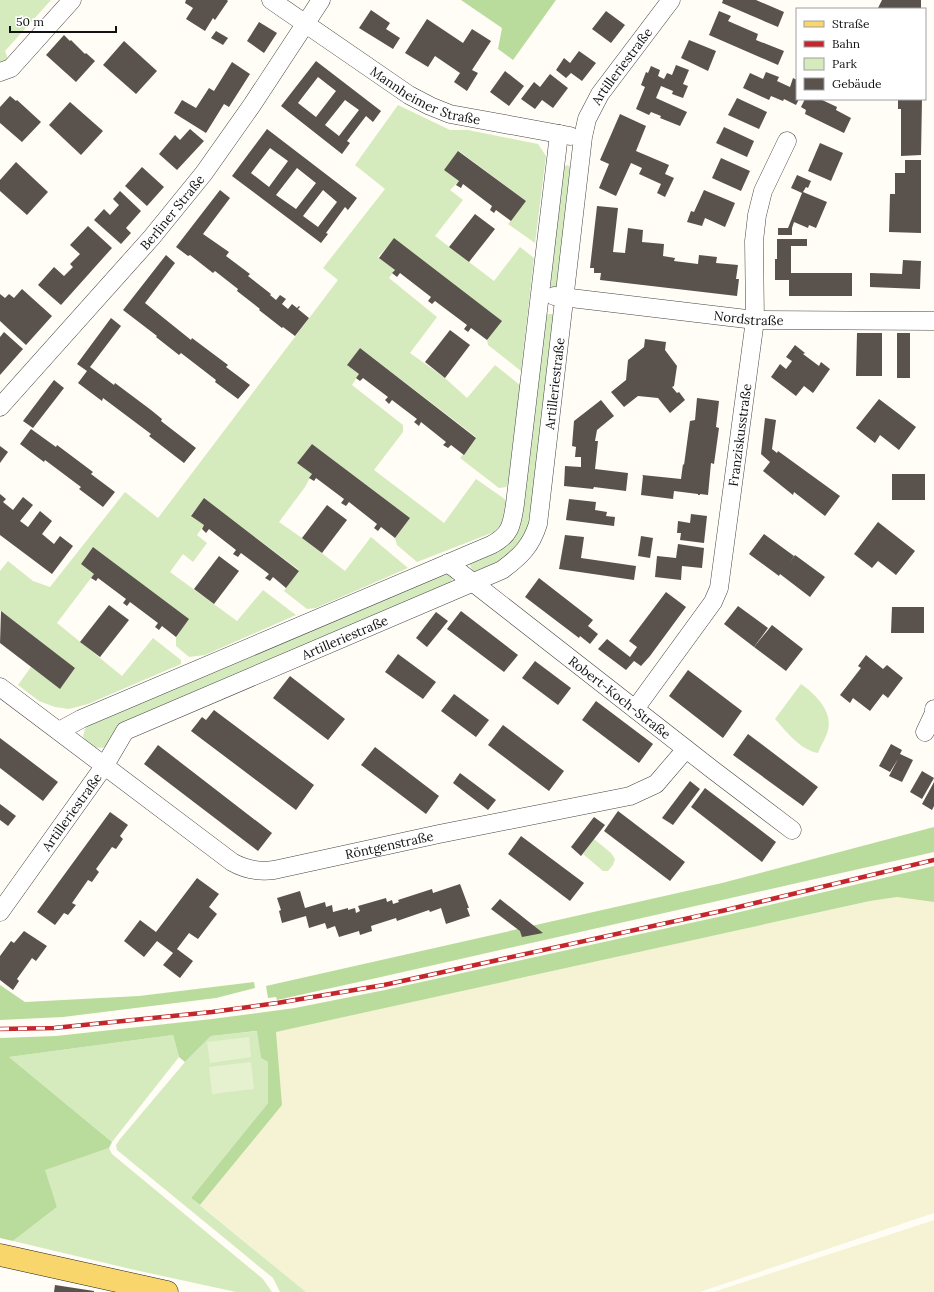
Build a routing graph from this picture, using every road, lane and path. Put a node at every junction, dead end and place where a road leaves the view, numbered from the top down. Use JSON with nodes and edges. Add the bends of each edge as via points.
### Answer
{"nodes":[{"id":1,"x":72,"y":0,"type":"edge"},
{"id":2,"x":271,"y":0,"type":"edge"},
{"id":3,"x":321,"y":0,"type":"edge"},
{"id":4,"x":672,"y":0,"type":"edge"},
{"id":5,"x":306,"y":23,"type":"junction"},
{"id":6,"x":0,"y":72,"type":"edge"},
{"id":7,"x":559,"y":134,"type":"junction"},
{"id":8,"x":583,"y":137,"type":"junction"},
{"id":9,"x":787,"y":141,"type":"dead end"},
{"id":10,"x":541,"y":295,"type":"junction"},
{"id":11,"x":564,"y":297,"type":"junction"},
{"id":12,"x":755,"y":320,"type":"junction"},
{"id":13,"x":934,"y":321,"type":"edge"},
{"id":14,"x":0,"y":407,"type":"edge"},
{"id":15,"x":448,"y":563,"type":"junction"},
{"id":16,"x":473,"y":583,"type":"junction"},
{"id":17,"x":0,"y":687,"type":"edge"},
{"id":18,"x":635,"y":709,"type":"junction"},
{"id":19,"x":934,"y":709,"type":"edge"},
{"id":20,"x":59,"y":731,"type":"junction"},
{"id":21,"x":925,"y":732,"type":"dead end"},
{"id":22,"x":686,"y":749,"type":"junction"},
{"id":23,"x":105,"y":765,"type":"junction"},
{"id":24,"x":792,"y":830,"type":"dead end"},
{"id":25,"x":0,"y":912,"type":"edge"},
{"id":26,"x":0,"y":1255,"type":"edge"},
{"id":27,"x":167,"y":1292,"type":"edge"}],
"edges":[{"from":1,"to":6,"type":"street","via":[[11,68]]},
{"from":2,"to":5,"type":"street","name":"Mannheimer Straße"},
{"from":3,"to":5,"type":"street","name":"Berliner Straße"},
{"from":4,"to":8,"type":"street","name":"Artilleriestraße","via":[[600,94],[587,119]]},
{"from":5,"to":7,"type":"street","name":"Mannheimer Straße","via":[[409,95],[430,106],[473,119]]},
{"from":5,"to":14,"type":"street","name":"Berliner Straße","via":[[204,173],[152,237]]},
{"from":7,"to":8,"type":"street"},
{"from":7,"to":10,"type":"street","name":"Artilleriestraße"},
{"from":8,"to":11,"type":"street","name":"Artilleriestraße"},
{"from":9,"to":12,"type":"street","name":"Franziskusstraße","via":[[763,191],[756,215]]},
{"from":10,"to":11,"type":"street"},
{"from":10,"to":15,"type":"street","name":"Artilleriestraße","via":[[511,526],[500,540]]},
{"from":11,"to":12,"type":"street","name":"Nordstraße"},
{"from":11,"to":16,"type":"street","name":"Artilleriestraße","via":[[538,524],[534,537],[517,560]]},
{"from":12,"to":13,"type":"street","name":"Nordstraße"},
{"from":12,"to":18,"type":"street","name":"Franziskusstraße","via":[[719,588],[713,602]]},
{"from":15,"to":16,"type":"street","name":"Robert-Koch-Straße"},
{"from":15,"to":20,"type":"street","name":"Artilleriestraße","via":[[80,719]]},
{"from":16,"to":18,"type":"street","name":"Robert-Koch-Straße"},
{"from":16,"to":23,"type":"street","name":"Artilleriestraße","via":[[125,731]]},
{"from":17,"to":20,"type":"street","name":"Röntgenstraße"},
{"from":18,"to":22,"type":"street","name":"Robert-Koch-Straße"},
{"from":19,"to":21,"type":"street"},
{"from":20,"to":23,"type":"street","name":"Röntgenstraße"},
{"from":22,"to":23,"type":"street","name":"Röntgenstraße","via":[[656,784],[630,796],[259,872],[232,862]]},
{"from":22,"to":24,"type":"street","name":"Robert-Koch-Straße"},
{"from":23,"to":25,"type":"street","name":"Artilleriestraße"},
{"from":26,"to":27,"type":"main road"}]}
